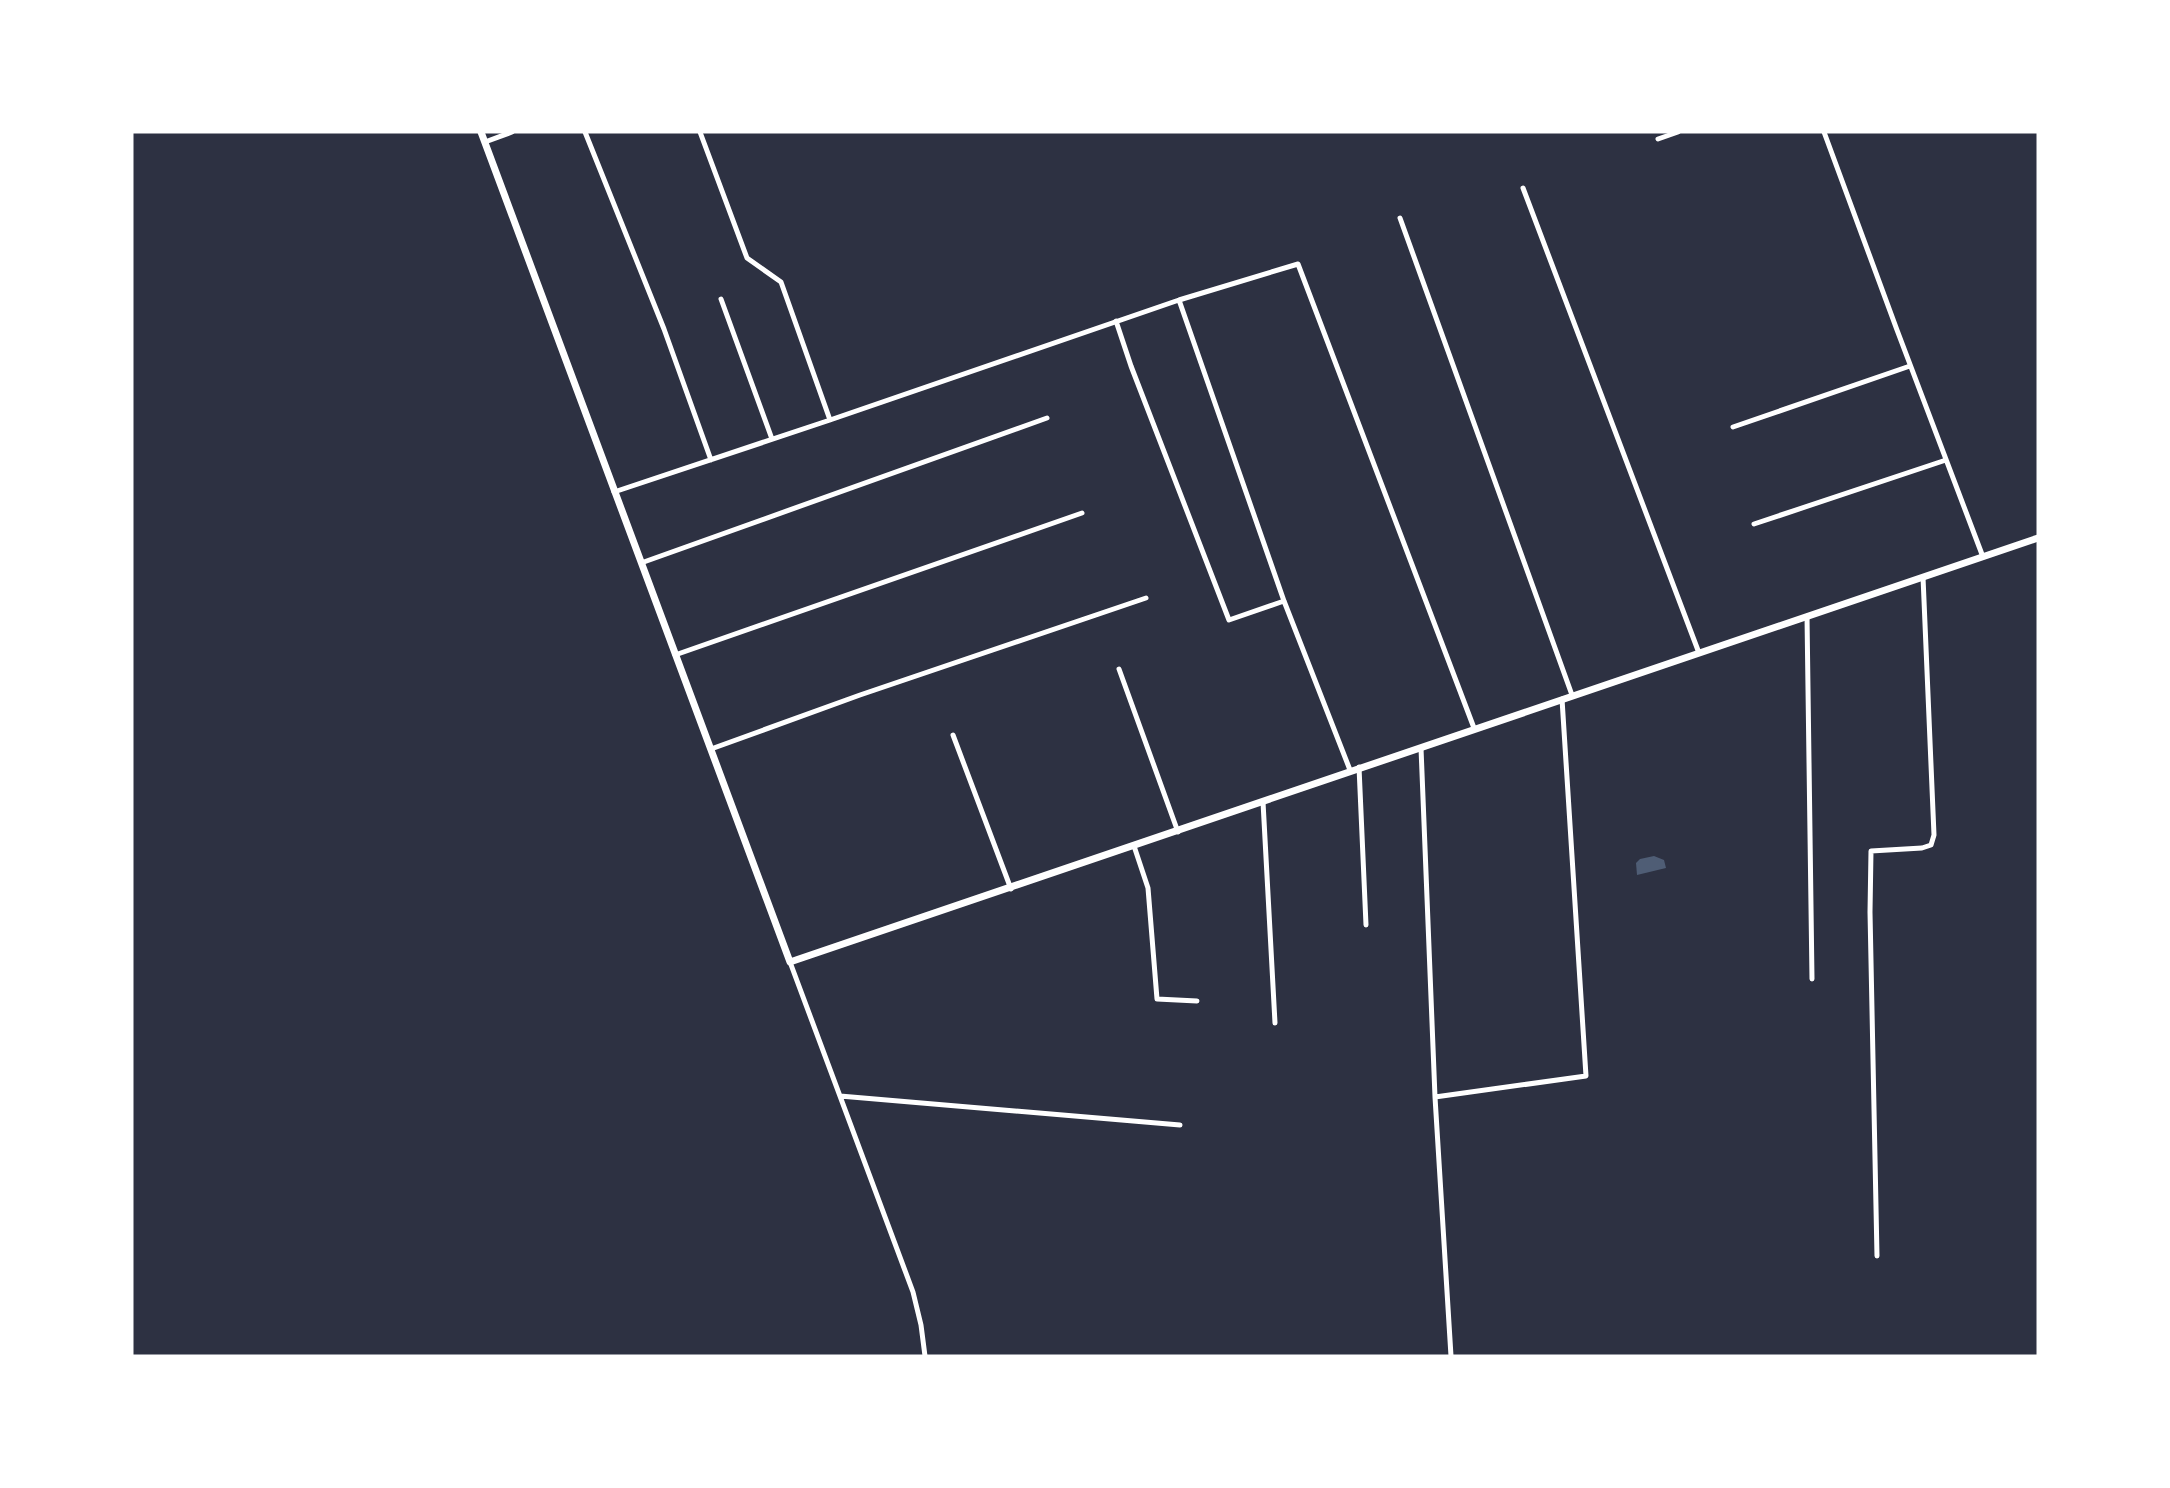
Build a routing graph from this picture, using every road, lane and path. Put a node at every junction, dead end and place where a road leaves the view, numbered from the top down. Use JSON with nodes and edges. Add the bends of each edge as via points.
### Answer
{"nodes":[{"id":1,"x":481,"y":132,"type":"edge"},
{"id":2,"x":512,"y":132,"type":"edge"},
{"id":3,"x":585,"y":132,"type":"edge"},
{"id":4,"x":700,"y":132,"type":"edge"},
{"id":5,"x":1677,"y":132,"type":"edge"},
{"id":6,"x":1824,"y":132,"type":"edge"},
{"id":7,"x":1658,"y":138,"type":"dead end"},
{"id":8,"x":485,"y":142,"type":"junction"},
{"id":9,"x":1524,"y":188,"type":"dead end"},
{"id":10,"x":1400,"y":218,"type":"dead end"},
{"id":11,"x":721,"y":299,"type":"dead end"},
{"id":12,"x":1179,"y":300,"type":"junction"},
{"id":13,"x":1116,"y":321,"type":"junction"},
{"id":14,"x":1910,"y":366,"type":"junction"},
{"id":15,"x":1047,"y":418,"type":"dead end"},
{"id":16,"x":830,"y":420,"type":"junction"},
{"id":17,"x":1733,"y":427,"type":"dead end"},
{"id":18,"x":772,"y":440,"type":"junction"},
{"id":19,"x":711,"y":460,"type":"junction"},
{"id":20,"x":1946,"y":460,"type":"junction"},
{"id":21,"x":614,"y":492,"type":"junction"},
{"id":22,"x":1082,"y":513,"type":"dead end"},
{"id":23,"x":1754,"y":524,"type":"dead end"},
{"id":24,"x":2038,"y":538,"type":"edge"},
{"id":25,"x":1983,"y":557,"type":"junction"},
{"id":26,"x":641,"y":563,"type":"junction"},
{"id":27,"x":1923,"y":577,"type":"junction"},
{"id":28,"x":1146,"y":598,"type":"dead end"},
{"id":29,"x":1284,"y":601,"type":"junction"},
{"id":30,"x":1808,"y":616,"type":"junction"},
{"id":31,"x":1700,"y":653,"type":"junction"},
{"id":32,"x":675,"y":655,"type":"junction"},
{"id":33,"x":1119,"y":669,"type":"dead end"},
{"id":34,"x":1572,"y":695,"type":"junction"},
{"id":35,"x":1562,"y":699,"type":"junction"},
{"id":36,"x":1474,"y":729,"type":"junction"},
{"id":37,"x":952,"y":735,"type":"dead end"},
{"id":38,"x":1421,"y":748,"type":"junction"},
{"id":39,"x":711,"y":749,"type":"junction"},
{"id":40,"x":1359,"y":767,"type":"junction"},
{"id":41,"x":1350,"y":770,"type":"junction"},
{"id":42,"x":1263,"y":802,"type":"junction"},
{"id":43,"x":1178,"y":832,"type":"junction"},
{"id":44,"x":1134,"y":846,"type":"junction"},
{"id":45,"x":1011,"y":889,"type":"junction"},
{"id":46,"x":1366,"y":925,"type":"dead end"},
{"id":47,"x":790,"y":962,"type":"junction"},
{"id":48,"x":1812,"y":979,"type":"dead end"},
{"id":49,"x":1197,"y":1001,"type":"dead end"},
{"id":50,"x":1275,"y":1023,"type":"dead end"},
{"id":51,"x":840,"y":1096,"type":"junction"},
{"id":52,"x":1435,"y":1097,"type":"junction"},
{"id":53,"x":1180,"y":1125,"type":"dead end"},
{"id":54,"x":1877,"y":1256,"type":"dead end"},
{"id":55,"x":925,"y":1356,"type":"edge"},
{"id":56,"x":1451,"y":1356,"type":"edge"}],
"edges":[{"from":1,"to":8,"type":"street"},
{"from":2,"to":8,"type":"street"},
{"from":3,"to":19,"type":"street","via":[[664,329]]},
{"from":4,"to":16,"type":"street","via":[[747,258],[781,282]]},
{"from":5,"to":7,"type":"street"},
{"from":6,"to":14,"type":"street"},
{"from":8,"to":21,"type":"street"},
{"from":9,"to":31,"type":"street"},
{"from":10,"to":34,"type":"street"},
{"from":11,"to":18,"type":"street"},
{"from":12,"to":13,"type":"street"},
{"from":12,"to":29,"type":"street"},
{"from":12,"to":36,"type":"street","via":[[1298,264]]},
{"from":13,"to":16,"type":"street"},
{"from":13,"to":29,"type":"street","via":[[1229,620]]},
{"from":14,"to":17,"type":"street"},
{"from":14,"to":20,"type":"street"},
{"from":15,"to":26,"type":"street"},
{"from":16,"to":18,"type":"street"},
{"from":18,"to":19,"type":"street"},
{"from":19,"to":21,"type":"street"},
{"from":20,"to":23,"type":"street"},
{"from":20,"to":25,"type":"street"},
{"from":21,"to":26,"type":"street"},
{"from":22,"to":32,"type":"street"},
{"from":24,"to":25,"type":"street"},
{"from":25,"to":27,"type":"street"},
{"from":26,"to":32,"type":"street"},
{"from":27,"to":30,"type":"street"},
{"from":27,"to":54,"type":"street","via":[[1934,835],[1931,845],[1922,848],[1871,851]]},
{"from":28,"to":39,"type":"street"},
{"from":29,"to":41,"type":"street"},
{"from":30,"to":31,"type":"street"},
{"from":30,"to":48,"type":"street"},
{"from":31,"to":34,"type":"street"},
{"from":32,"to":39,"type":"street"},
{"from":33,"to":43,"type":"street"},
{"from":34,"to":35,"type":"street"},
{"from":35,"to":36,"type":"street"},
{"from":35,"to":52,"type":"street","via":[[1586,1076]]},
{"from":36,"to":38,"type":"street"},
{"from":37,"to":45,"type":"street"},
{"from":38,"to":40,"type":"street"},
{"from":38,"to":52,"type":"street"},
{"from":39,"to":47,"type":"street"},
{"from":40,"to":41,"type":"street"},
{"from":40,"to":46,"type":"street"},
{"from":41,"to":42,"type":"street"},
{"from":42,"to":43,"type":"street"},
{"from":42,"to":50,"type":"street"},
{"from":43,"to":44,"type":"street"},
{"from":44,"to":45,"type":"street"},
{"from":44,"to":49,"type":"street","via":[[1148,888],[1157,999]]},
{"from":45,"to":47,"type":"street"},
{"from":47,"to":51,"type":"street"},
{"from":51,"to":53,"type":"street"},
{"from":51,"to":55,"type":"street","via":[[913,1292]]},
{"from":52,"to":56,"type":"street"}]}
